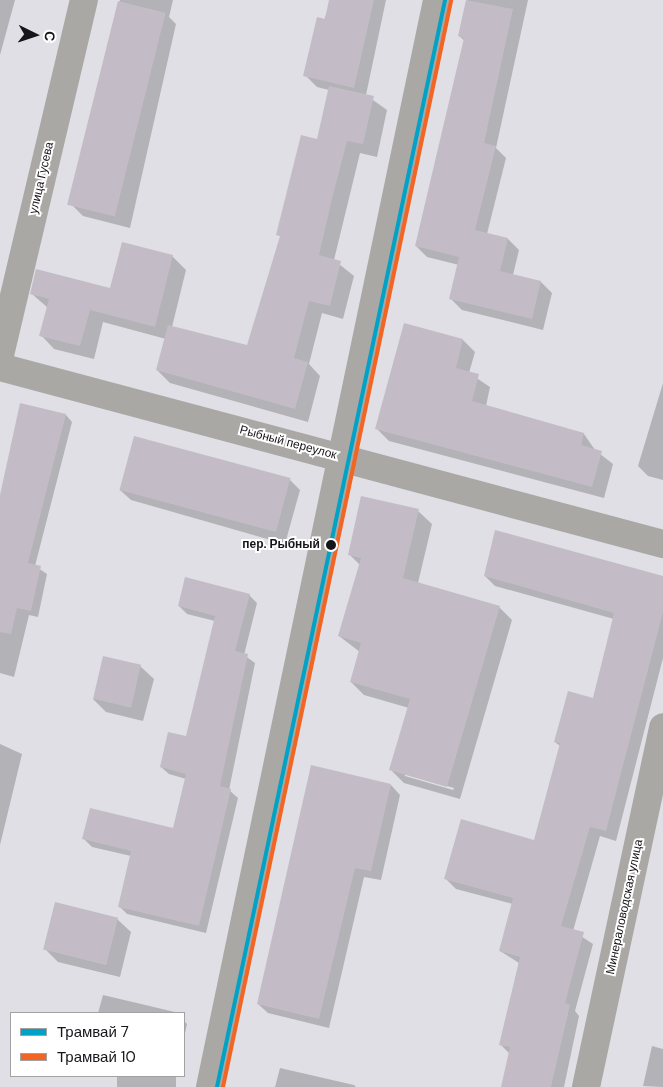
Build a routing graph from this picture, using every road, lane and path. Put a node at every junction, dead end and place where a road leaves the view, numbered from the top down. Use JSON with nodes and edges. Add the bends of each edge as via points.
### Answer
{"nodes":[{"id":1,"x":84,"y":0,"type":"edge"},
{"id":2,"x":437,"y":0,"type":"edge"},
{"id":3,"x":0,"y":355,"type":"edge"},
{"id":4,"x":0,"y":367,"type":"edge"},
{"id":5,"x":341,"y":457,"type":"junction"},
{"id":6,"x":663,"y":544,"type":"edge"},
{"id":7,"x":663,"y":727,"type":"edge"},
{"id":8,"x":210,"y":1087,"type":"edge"},
{"id":9,"x":586,"y":1087,"type":"edge"}],
"edges":[{"from":1,"to":3,"type":"street","name":"улица Гусева"},
{"from":2,"to":5,"type":"street"},
{"from":4,"to":5,"type":"street","name":"Рыбный переулок"},
{"from":5,"to":6,"type":"street","name":"Рыбный переулок"},
{"from":5,"to":8,"type":"street"},
{"from":7,"to":9,"type":"street","name":"Минераловодская улица"}]}
